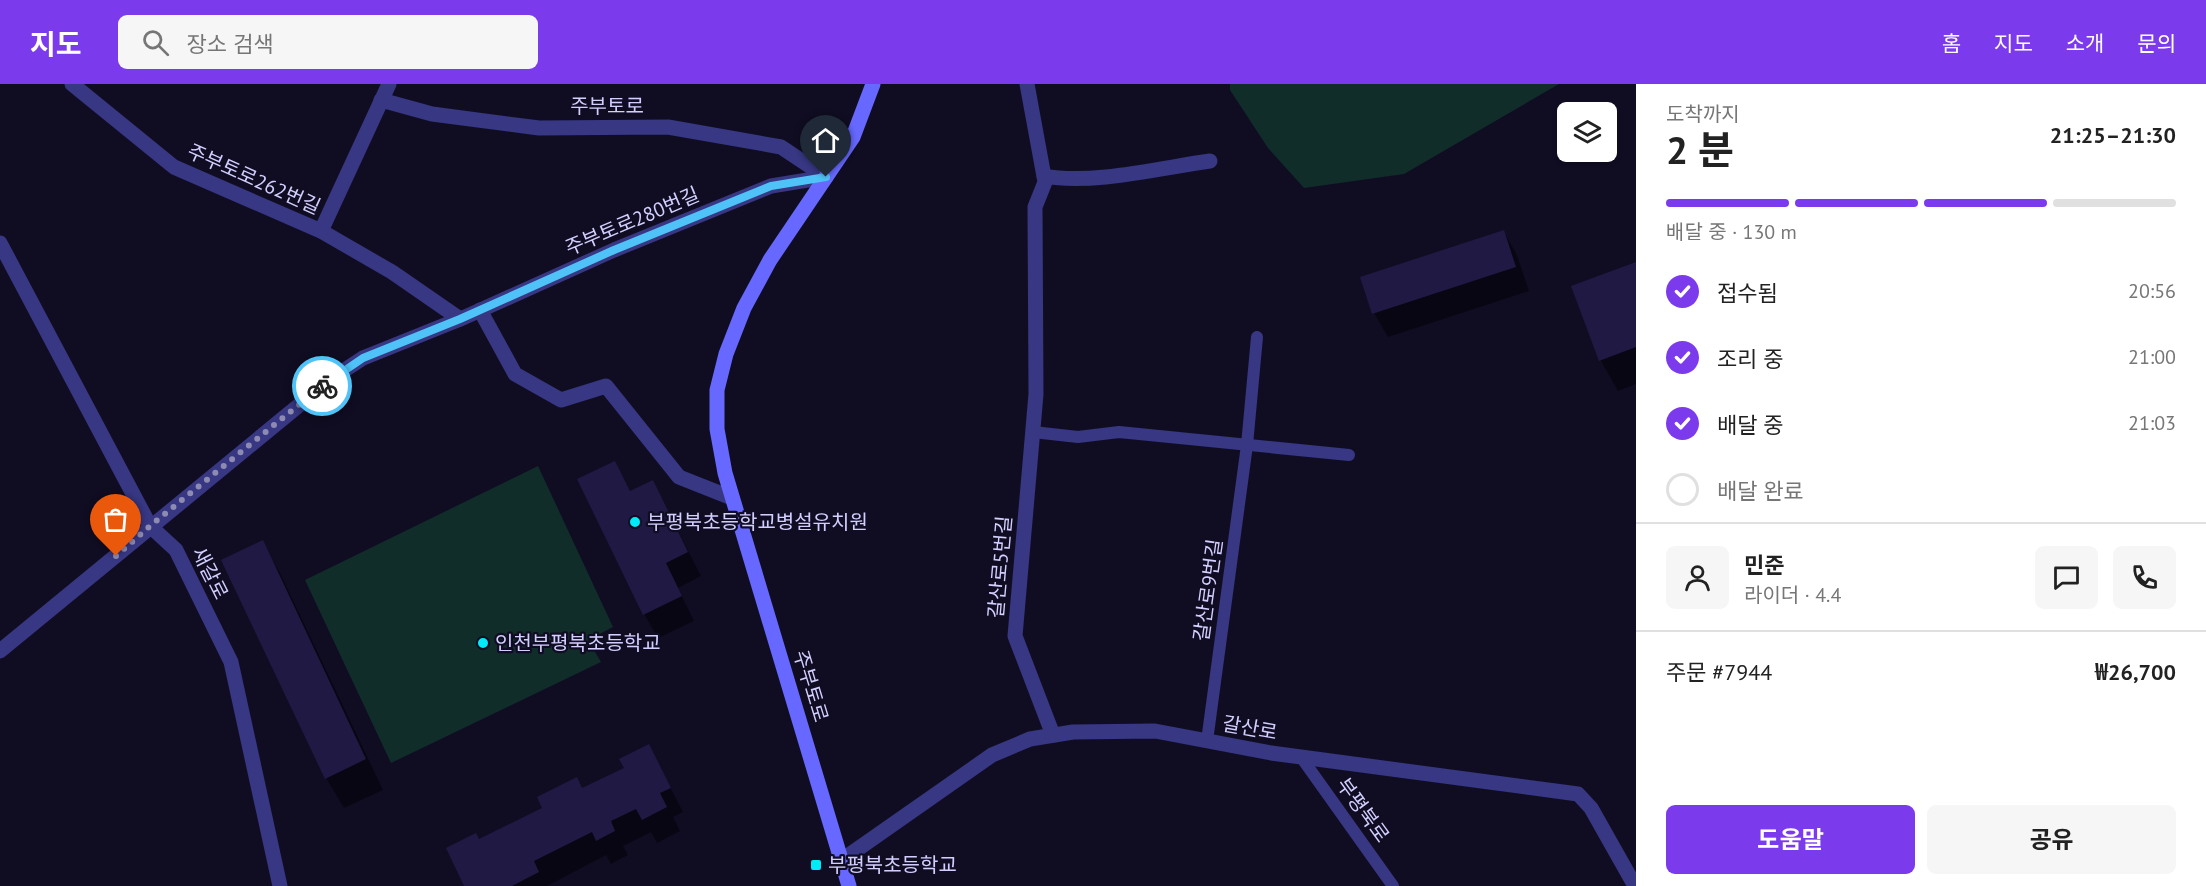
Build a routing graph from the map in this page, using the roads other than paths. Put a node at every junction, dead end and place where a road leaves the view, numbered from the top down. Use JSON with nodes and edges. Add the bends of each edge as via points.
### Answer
{"nodes":[{"id":1,"x":72,"y":84,"type":"edge"},
{"id":2,"x":388,"y":84,"type":"edge"},
{"id":3,"x":1027,"y":84,"type":"edge"},
{"id":4,"x":876,"y":85,"type":"edge"},
{"id":5,"x":381,"y":100,"type":"junction"},
{"id":6,"x":1210,"y":161,"type":"dead end"},
{"id":7,"x":1044,"y":176,"type":"junction"},
{"id":8,"x":826,"y":177,"type":"junction"},
{"id":9,"x":321,"y":231,"type":"junction"},
{"id":10,"x":0,"y":243,"type":"edge"},
{"id":11,"x":480,"y":310,"type":"junction"},
{"id":12,"x":460,"y":319,"type":"junction"},
{"id":13,"x":1257,"y":337,"type":"dead end"},
{"id":14,"x":1033,"y":432,"type":"junction"},
{"id":15,"x":1247,"y":445,"type":"junction"},
{"id":16,"x":1349,"y":455,"type":"dead end"},
{"id":17,"x":732,"y":498,"type":"junction"},
{"id":18,"x":150,"y":526,"type":"junction"},
{"id":19,"x":0,"y":651,"type":"edge"},
{"id":20,"x":1053,"y":735,"type":"junction"},
{"id":21,"x":1207,"y":741,"type":"junction"},
{"id":22,"x":1300,"y":757,"type":"junction"},
{"id":23,"x":842,"y":860,"type":"junction"},
{"id":24,"x":280,"y":886,"type":"edge"},
{"id":25,"x":849,"y":886,"type":"edge"},
{"id":26,"x":1393,"y":886,"type":"edge"},
{"id":27,"x":1635,"y":886,"type":"edge"}],
"edges":[{"from":1,"to":9,"type":"street","name":"주부토로262번길","via":[[174,167]]},
{"from":2,"to":5,"type":"street","name":"주부토로262번길"},
{"from":3,"to":7,"type":"street","name":"갈산로5번길"},
{"from":4,"to":8,"type":"main road","name":"주부토로","via":[[853,137]]},
{"from":5,"to":8,"type":"street","name":"주부토로","via":[[432,114],[539,128],[668,127],[781,147]]},
{"from":5,"to":9,"type":"street","name":"주부토로262번길"},
{"from":6,"to":7,"type":"street","via":[[1064,180]]},
{"from":7,"to":14,"type":"street","name":"갈산로5번길","via":[[1035,207]]},
{"from":8,"to":11,"type":"street","name":"주부토로280번길","via":[[771,186]]},
{"from":8,"to":17,"type":"main road","name":"주부토로","via":[[770,260],[726,354],[717,390],[717,429]]},
{"from":9,"to":12,"type":"street","via":[[392,272]]},
{"from":10,"to":18,"type":"street","name":"새갈로"},
{"from":11,"to":12,"type":"street","name":"주부토로280번길"},
{"from":11,"to":17,"type":"street","via":[[515,374],[561,400],[606,386],[679,477]]},
{"from":12,"to":18,"type":"street","name":"주부토로280번길","via":[[363,358],[331,379]]},
{"from":13,"to":15,"type":"lane","name":"갈산로9번길"},
{"from":14,"to":15,"type":"lane","via":[[1078,437],[1119,432]]},
{"from":14,"to":20,"type":"street","name":"갈산로5번길","via":[[1015,636]]},
{"from":15,"to":16,"type":"lane"},
{"from":15,"to":21,"type":"lane","name":"갈산로9번길"},
{"from":17,"to":23,"type":"main road","name":"주부토로"},
{"from":18,"to":19,"type":"street","name":"주부토로280번길"},
{"from":18,"to":24,"type":"street","name":"새갈로","via":[[176,550],[231,662]]},
{"from":20,"to":21,"type":"street","name":"갈산로","via":[[1155,731]]},
{"from":20,"to":23,"type":"street","name":"갈산로","via":[[1029,739],[992,755]]},
{"from":21,"to":22,"type":"street","name":"갈산로"},
{"from":22,"to":26,"type":"lane","name":"부평북로"},
{"from":22,"to":27,"type":"street","name":"갈산로","via":[[1578,794],[1591,808]]},
{"from":23,"to":25,"type":"main road","name":"주부토로"}]}
